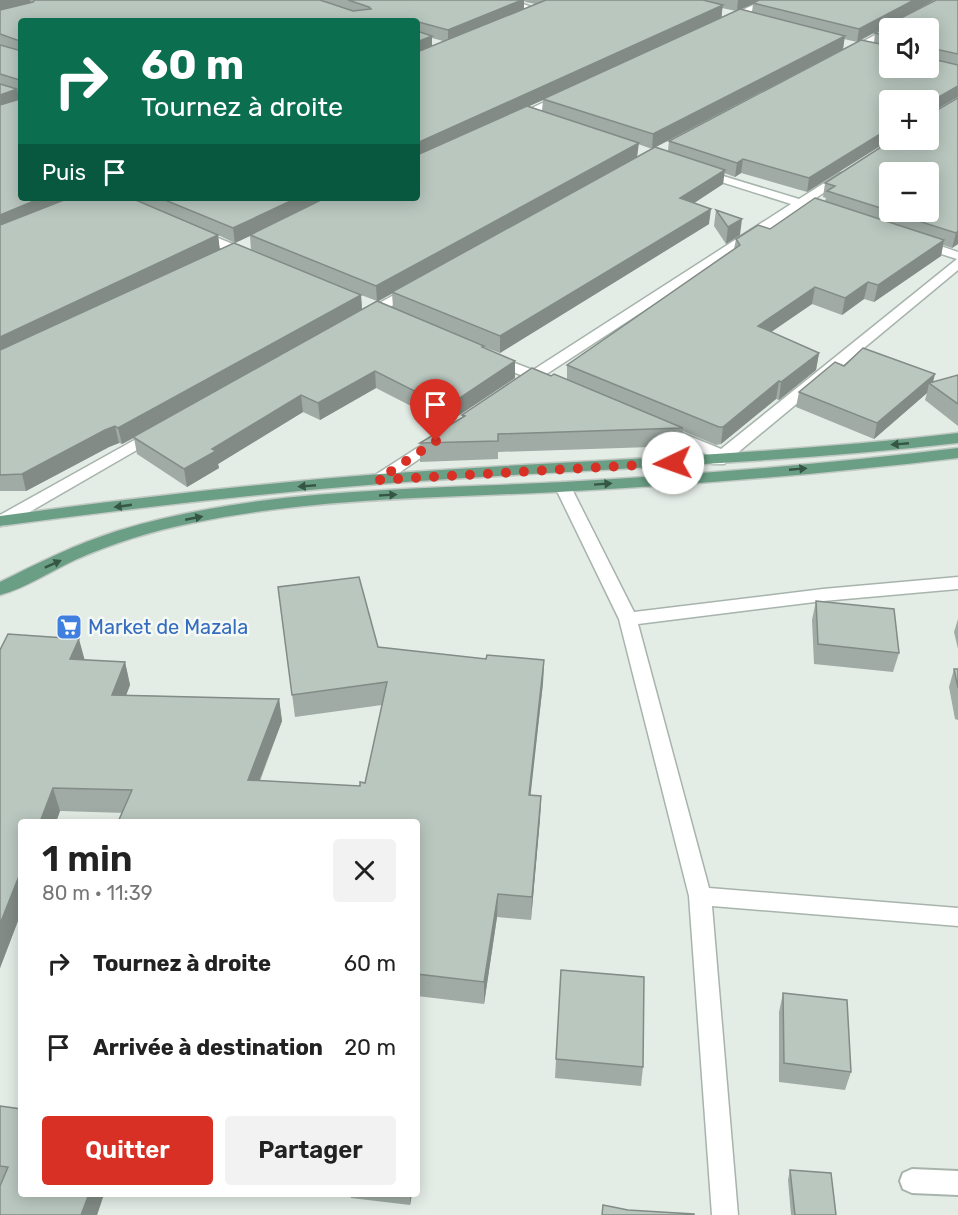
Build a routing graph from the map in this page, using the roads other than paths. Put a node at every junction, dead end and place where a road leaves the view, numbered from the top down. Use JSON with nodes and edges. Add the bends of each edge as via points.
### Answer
{"nodes":[{"id":1,"x":501,"y":0,"type":"edge"},
{"id":2,"x":772,"y":0,"type":"edge"},
{"id":3,"x":729,"y":15,"type":"junction"},
{"id":4,"x":519,"y":19,"type":"edge"},
{"id":5,"x":757,"y":22,"type":"edge"},
{"id":6,"x":714,"y":26,"type":"edge"},
{"id":7,"x":879,"y":35,"type":"edge"},
{"id":8,"x":837,"y":58,"type":"edge"},
{"id":9,"x":578,"y":89,"type":"edge"},
{"id":10,"x":525,"y":113,"type":"junction"},
{"id":11,"x":546,"y":121,"type":"edge"},
{"id":12,"x":503,"y":123,"type":"edge"},
{"id":13,"x":860,"y":165,"type":"edge"},
{"id":14,"x":685,"y":167,"type":"edge"},
{"id":15,"x":799,"y":203,"type":"junction"},
{"id":16,"x":822,"y":210,"type":"edge"},
{"id":17,"x":188,"y":231,"type":"edge"},
{"id":18,"x":257,"y":239,"type":"edge"},
{"id":19,"x":913,"y":241,"type":"edge"},
{"id":20,"x":235,"y":249,"type":"junction"},
{"id":21,"x":958,"y":256,"type":"edge"},
{"id":22,"x":214,"y":260,"type":"edge"},
{"id":23,"x":268,"y":263,"type":"edge"},
{"id":24,"x":958,"y":263,"type":"edge"},
{"id":25,"x":428,"y":280,"type":"edge"},
{"id":26,"x":355,"y":299,"type":"edge"},
{"id":27,"x":377,"y":309,"type":"junction"},
{"id":28,"x":398,"y":318,"type":"edge"},
{"id":29,"x":347,"y":325,"type":"edge"},
{"id":30,"x":481,"y":353,"type":"edge"},
{"id":31,"x":532,"y":376,"type":"junction"},
{"id":32,"x":513,"y":389,"type":"edge"},
{"id":33,"x":564,"y":389,"type":"edge"},
{"id":34,"x":649,"y":424,"type":"edge"},
{"id":35,"x":167,"y":427,"type":"edge"},
{"id":36,"x":455,"y":428,"type":"edge"},
{"id":37,"x":958,"y":438,"type":"edge"},
{"id":38,"x":958,"y":453,"type":"edge"},
{"id":39,"x":720,"y":458,"type":"junction"},
{"id":40,"x":378,"y":480,"type":"junction"},
{"id":41,"x":563,"y":487,"type":"junction"},
{"id":42,"x":0,"y":521,"type":"edge"},
{"id":43,"x":958,"y":583,"type":"edge"},
{"id":44,"x":0,"y":589,"type":"edge"},
{"id":45,"x":628,"y":619,"type":"junction"},
{"id":46,"x":700,"y":896,"type":"junction"},
{"id":47,"x":958,"y":917,"type":"edge"},
{"id":48,"x":912,"y":1181,"type":"dead end"},
{"id":49,"x":958,"y":1183,"type":"edge"},
{"id":50,"x":725,"y":1215,"type":"edge"}],
"edges":[{"from":1,"to":4,"type":"street","via":[[543,9]]},
{"from":2,"to":3,"type":"street"},
{"from":3,"to":5,"type":"street"},
{"from":3,"to":6,"type":"street"},
{"from":7,"to":8,"type":"street"},
{"from":9,"to":10,"type":"street"},
{"from":10,"to":11,"type":"street"},
{"from":10,"to":12,"type":"street"},
{"from":13,"to":15,"type":"street"},
{"from":14,"to":15,"type":"street"},
{"from":15,"to":16,"type":"street"},
{"from":15,"to":31,"type":"street"},
{"from":17,"to":20,"type":"street"},
{"from":18,"to":20,"type":"street"},
{"from":19,"to":21,"type":"street"},
{"from":20,"to":22,"type":"street"},
{"from":20,"to":23,"type":"street"},
{"from":24,"to":39,"type":"street"},
{"from":25,"to":27,"type":"street"},
{"from":26,"to":27,"type":"street"},
{"from":27,"to":28,"type":"street"},
{"from":27,"to":29,"type":"street"},
{"from":30,"to":31,"type":"street"},
{"from":31,"to":32,"type":"street"},
{"from":31,"to":33,"type":"street"},
{"from":34,"to":39,"type":"street"},
{"from":35,"to":42,"type":"street"},
{"from":36,"to":40,"type":"street"},
{"from":37,"to":39,"type":"main road","one_way":true},
{"from":41,"to":38,"type":"main road","one_way":true},
{"from":39,"to":40,"type":"main road"},
{"from":40,"to":42,"type":"main road","one_way":true,"via":[[181,498]]},
{"from":44,"to":41,"type":"main road","one_way":true,"via":[[98,544],[137,530],[200,516],[383,495]]},
{"from":41,"to":45,"type":"street"},
{"from":43,"to":45,"type":"street"},
{"from":45,"to":46,"type":"street"},
{"from":46,"to":47,"type":"street"},
{"from":46,"to":50,"type":"street"},
{"from":48,"to":49,"type":"lane"}]}
